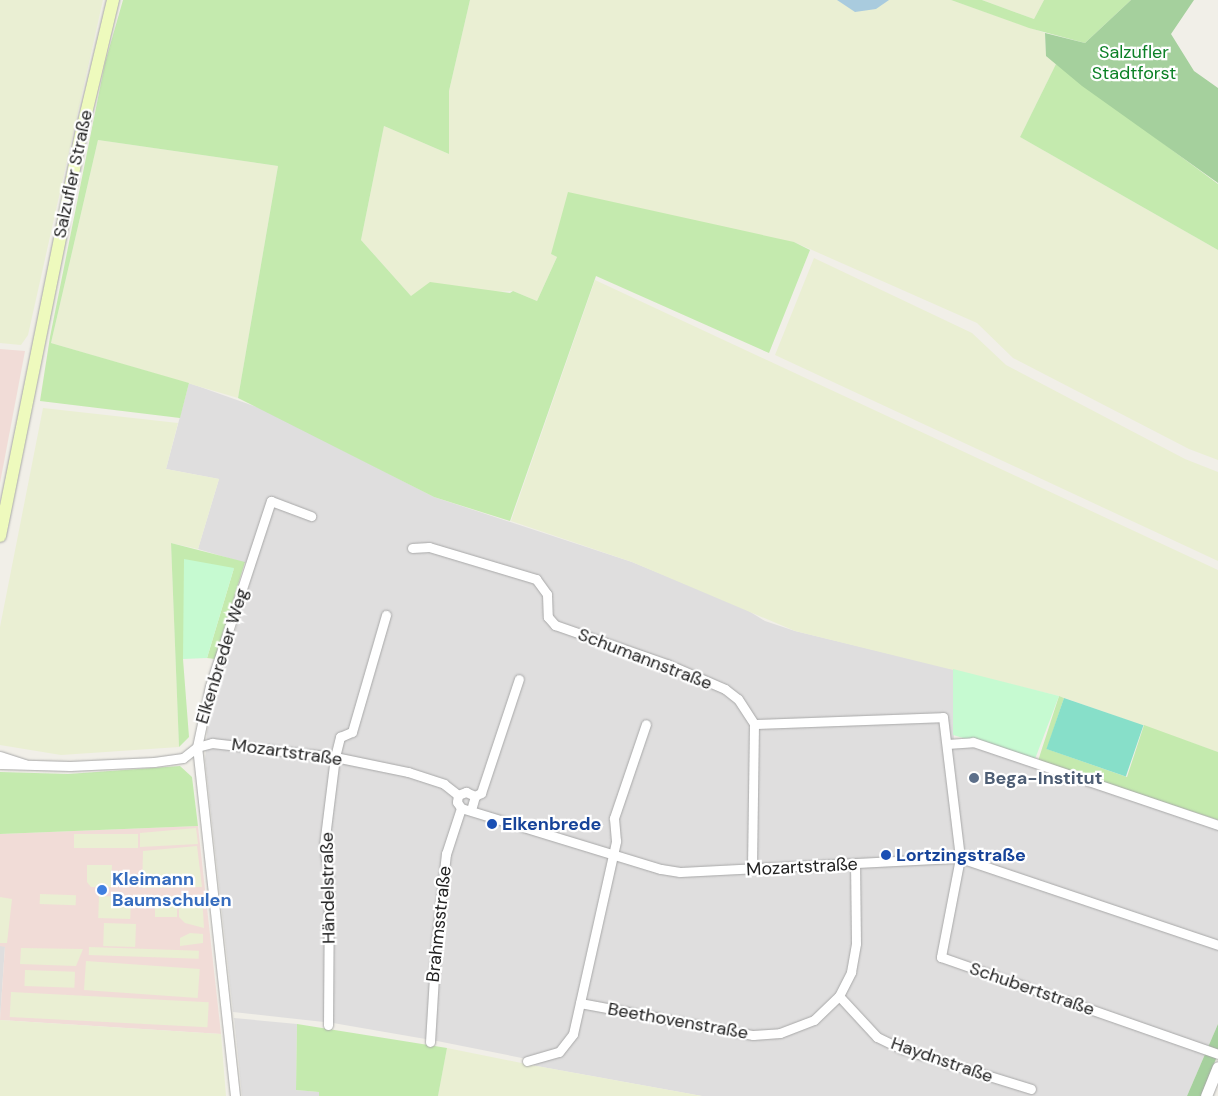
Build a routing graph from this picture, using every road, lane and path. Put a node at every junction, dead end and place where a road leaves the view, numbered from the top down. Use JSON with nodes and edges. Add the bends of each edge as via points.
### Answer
{"nodes":[{"id":1,"x":114,"y":0,"type":"edge"},
{"id":2,"x":311,"y":516,"type":"dead end"},
{"id":3,"x":0,"y":536,"type":"edge"},
{"id":4,"x":412,"y":548,"type":"dead end"},
{"id":5,"x":386,"y":615,"type":"dead end"},
{"id":6,"x":519,"y":679,"type":"dead end"},
{"id":7,"x":646,"y":724,"type":"dead end"},
{"id":8,"x":754,"y":724,"type":"junction"},
{"id":9,"x":947,"y":744,"type":"junction"},
{"id":10,"x":197,"y":747,"type":"junction"},
{"id":11,"x":0,"y":756,"type":"edge"},
{"id":12,"x":335,"y":757,"type":"junction"},
{"id":13,"x":0,"y":764,"type":"edge"},
{"id":14,"x":25,"y":764,"type":"junction"},
{"id":15,"x":458,"y":794,"type":"junction"},
{"id":16,"x":475,"y":796,"type":"junction"},
{"id":17,"x":461,"y":808,"type":"junction"},
{"id":18,"x":471,"y":810,"type":"junction"},
{"id":19,"x":1218,"y":825,"type":"edge"},
{"id":20,"x":612,"y":854,"type":"junction"},
{"id":21,"x":960,"y":858,"type":"junction"},
{"id":22,"x":855,"y":864,"type":"junction"},
{"id":23,"x":752,"y":869,"type":"junction"},
{"id":24,"x":1218,"y":945,"type":"edge"},
{"id":25,"x":839,"y":996,"type":"junction"},
{"id":26,"x":580,"y":1003,"type":"junction"},
{"id":27,"x":328,"y":1025,"type":"dead end"},
{"id":28,"x":430,"y":1042,"type":"dead end"},
{"id":29,"x":1218,"y":1054,"type":"edge"},
{"id":30,"x":527,"y":1061,"type":"dead end"},
{"id":31,"x":1218,"y":1066,"type":"edge"},
{"id":32,"x":1031,"y":1089,"type":"dead end"},
{"id":33,"x":235,"y":1096,"type":"edge"},
{"id":34,"x":1206,"y":1096,"type":"edge"}],
"edges":[{"from":1,"to":3,"type":"main road","name":"Salzufler Straße","via":[[83,126]]},
{"from":2,"to":10,"type":"street","name":"Elkenbreder Weg","via":[[271,501],[210,686]]},
{"from":4,"to":8,"type":"street","name":"Schumannstraße","via":[[429,547],[536,579],[547,594],[548,617],[555,625],[667,664],[725,689],[745,707]]},
{"from":5,"to":12,"type":"street","name":"Händelstraße","via":[[352,732],[340,737]]},
{"from":6,"to":16,"type":"street","via":[[481,793]]},
{"from":7,"to":20,"type":"street","via":[[614,818],[616,840]]},
{"from":8,"to":9,"type":"street","via":[[943,717]]},
{"from":8,"to":23,"type":"street"},
{"from":9,"to":19,"type":"street","via":[[973,742]]},
{"from":9,"to":21,"type":"street"},
{"from":10,"to":12,"type":"street","name":"Mozartstraße","via":[[212,743],[231,744]]},
{"from":10,"to":14,"type":"street","name":"Mozartstraße","via":[[183,758],[154,762]]},
{"from":10,"to":33,"type":"street","name":"Elkenbreder Weg"},
{"from":11,"to":14,"type":"street","name":"Mozartstraße"},
{"from":12,"to":15,"type":"street","name":"Mozartstraße","via":[[408,772],[444,784]]},
{"from":12,"to":27,"type":"street","name":"Händelstraße","via":[[324,845],[329,880]]},
{"from":13,"to":14,"type":"street","name":"Mozartstraße"},
{"from":15,"to":16,"type":"street","name":"Mozartstraße","via":[[466,792]]},
{"from":15,"to":17,"type":"street","via":[[457,802]]},
{"from":16,"to":18,"type":"street"},
{"from":17,"to":18,"type":"street","name":"Mozartstraße"},
{"from":17,"to":28,"type":"street","name":"Brahmsstraße","via":[[446,854]]},
{"from":18,"to":20,"type":"street","name":"Mozartstraße"},
{"from":20,"to":23,"type":"street","name":"Mozartstraße","via":[[680,872]]},
{"from":20,"to":26,"type":"street"},
{"from":21,"to":22,"type":"street","name":"Mozartstraße"},
{"from":21,"to":24,"type":"street","name":"Mozartstraße"},
{"from":21,"to":29,"type":"street","name":"Schubertstraße","via":[[941,957]]},
{"from":22,"to":23,"type":"street","name":"Mozartstraße"},
{"from":22,"to":25,"type":"street","name":"Beethovenstraße","via":[[856,944],[851,972]]},
{"from":25,"to":26,"type":"street","name":"Beethovenstraße","via":[[814,1020],[798,1028],[753,1035]]},
{"from":25,"to":32,"type":"street","name":"Haydnstraße","via":[[877,1037]]},
{"from":26,"to":30,"type":"street","via":[[573,1034],[566,1046],[550,1056]]},
{"from":31,"to":34,"type":"street"}]}
